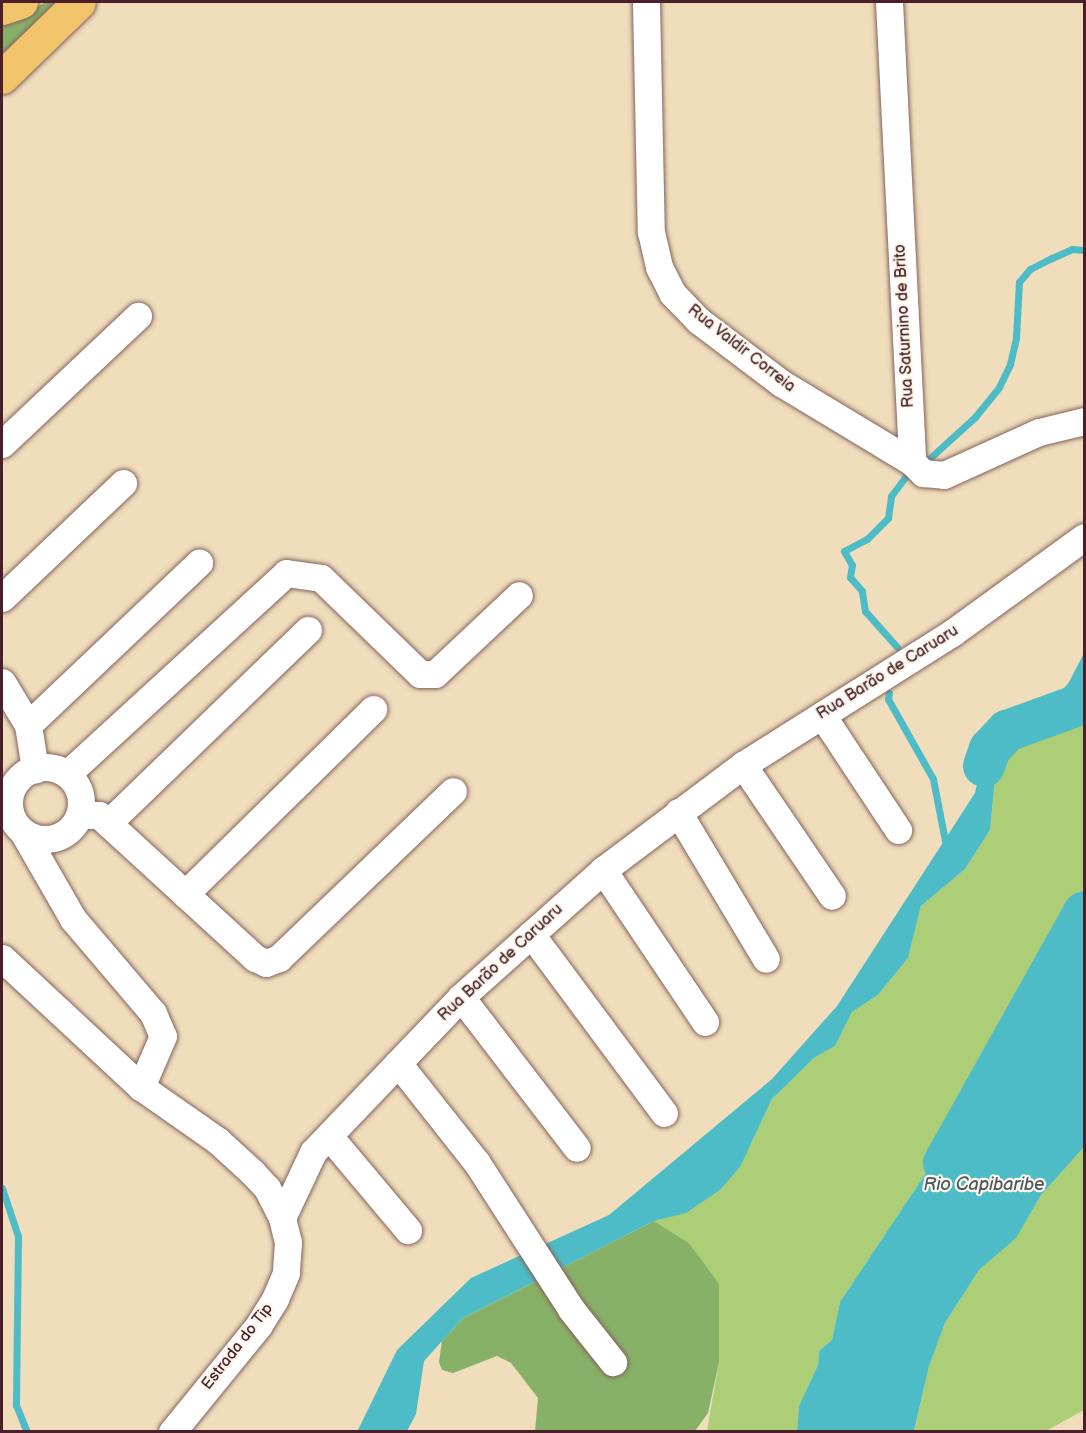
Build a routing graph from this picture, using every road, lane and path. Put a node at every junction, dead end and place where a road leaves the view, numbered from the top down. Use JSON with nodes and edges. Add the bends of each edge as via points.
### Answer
{"nodes":[{"id":1,"x":21,"y":2,"type":"edge"},
{"id":2,"x":79,"y":2,"type":"edge"},
{"id":3,"x":646,"y":2,"type":"edge"},
{"id":4,"x":889,"y":2,"type":"edge"},
{"id":5,"x":2,"y":8,"type":"edge"},
{"id":6,"x":2,"y":77,"type":"edge"},
{"id":7,"x":138,"y":316,"type":"dead end"},
{"id":8,"x":1084,"y":421,"type":"edge"},
{"id":9,"x":2,"y":444,"type":"edge"},
{"id":10,"x":912,"y":462,"type":"junction"},
{"id":11,"x":123,"y":483,"type":"dead end"},
{"id":12,"x":1084,"y":537,"type":"edge"},
{"id":13,"x":199,"y":563,"type":"dead end"},
{"id":14,"x":519,"y":595,"type":"dead end"},
{"id":15,"x":2,"y":598,"type":"edge"},
{"id":16,"x":308,"y":630,"type":"dead end"},
{"id":17,"x":2,"y":682,"type":"edge"},
{"id":18,"x":373,"y":709,"type":"dead end"},
{"id":19,"x":822,"y":715,"type":"junction"},
{"id":20,"x":28,"y":726,"type":"junction"},
{"id":21,"x":743,"y":765,"type":"junction"},
{"id":22,"x":35,"y":769,"type":"junction"},
{"id":23,"x":67,"y":774,"type":"junction"},
{"id":24,"x":453,"y":791,"type":"dead end"},
{"id":25,"x":678,"y":812,"type":"junction"},
{"id":26,"x":79,"y":815,"type":"junction"},
{"id":27,"x":108,"y":823,"type":"junction"},
{"id":28,"x":897,"y":830,"type":"dead end"},
{"id":29,"x":23,"y":832,"type":"junction"},
{"id":30,"x":55,"y":838,"type":"junction"},
{"id":31,"x":603,"y":870,"type":"junction"},
{"id":32,"x":54,"y":884,"type":"junction"},
{"id":33,"x":185,"y":894,"type":"junction"},
{"id":34,"x":832,"y":896,"type":"dead end"},
{"id":35,"x":531,"y":934,"type":"junction"},
{"id":36,"x":2,"y":958,"type":"edge"},
{"id":37,"x":766,"y":959,"type":"dead end"},
{"id":38,"x":461,"y":997,"type":"junction"},
{"id":39,"x":705,"y":1022,"type":"dead end"},
{"id":40,"x":398,"y":1063,"type":"junction"},
{"id":41,"x":141,"y":1087,"type":"junction"},
{"id":42,"x":664,"y":1113,"type":"dead end"},
{"id":43,"x":321,"y":1144,"type":"junction"},
{"id":44,"x":577,"y":1148,"type":"dead end"},
{"id":45,"x":267,"y":1188,"type":"junction"},
{"id":46,"x":282,"y":1218,"type":"junction"},
{"id":47,"x":408,"y":1230,"type":"dead end"},
{"id":48,"x":614,"y":1362,"type":"dead end"},
{"id":49,"x":172,"y":1431,"type":"edge"}],
"edges":[{"from":1,"to":5,"type":"highway"},
{"from":2,"to":6,"type":"highway"},
{"from":3,"to":10,"type":"street","name":"Rua Valdir Correia","via":[[651,232],[659,267],[672,293],[699,321],[781,383]]},
{"from":4,"to":10,"type":"street","name":"Rua Saturnino de Brito"},
{"from":7,"to":9,"type":"street"},
{"from":8,"to":10,"type":"street","via":[[1039,432],[944,475],[923,473]]},
{"from":11,"to":15,"type":"street"},
{"from":12,"to":19,"type":"street","name":"Rua Barão de Caruaru","via":[[952,633]]},
{"from":13,"to":20,"type":"street"},
{"from":14,"to":23,"type":"street","via":[[435,674],[420,674],[321,578],[286,573]]},
{"from":16,"to":27,"type":"street"},
{"from":17,"to":20,"type":"street"},
{"from":18,"to":33,"type":"street"},
{"from":19,"to":21,"type":"street","name":"Rua Barão de Caruaru"},
{"from":19,"to":28,"type":"street"},
{"from":20,"to":22,"type":"street"},
{"from":21,"to":25,"type":"street","name":"Rua Barão de Caruaru"},
{"from":21,"to":34,"type":"street"},
{"from":22,"to":23,"type":"street","via":[[46,767]]},
{"from":22,"to":29,"type":"street","via":[[16,781],[11,791],[10,813]]},
{"from":23,"to":26,"type":"street","via":[[80,793]]},
{"from":24,"to":33,"type":"street","via":[[279,958],[266,963],[255,958]]},
{"from":25,"to":31,"type":"street","name":"Rua Barão de Caruaru"},
{"from":25,"to":37,"type":"street"},
{"from":26,"to":27,"type":"street","via":[[99,815]]},
{"from":26,"to":30,"type":"street","via":[[65,833]]},
{"from":27,"to":33,"type":"street"},
{"from":29,"to":30,"type":"street","via":[[33,837]]},
{"from":29,"to":32,"type":"street"},
{"from":30,"to":32,"type":"street"},
{"from":31,"to":35,"type":"street","name":"Rua Barão de Caruaru"},
{"from":31,"to":39,"type":"street"},
{"from":32,"to":41,"type":"street","via":[[73,919],[153,1013],[163,1036]]},
{"from":35,"to":38,"type":"street","name":"Rua Barão de Caruaru"},
{"from":35,"to":42,"type":"street"},
{"from":36,"to":41,"type":"street"},
{"from":38,"to":40,"type":"street","name":"Rua Barão de Caruaru"},
{"from":38,"to":44,"type":"street"},
{"from":40,"to":43,"type":"street","name":"Rua Barão de Caruaru"},
{"from":40,"to":48,"type":"street","via":[[477,1163],[571,1309]]},
{"from":41,"to":45,"type":"street","via":[[218,1141]]},
{"from":43,"to":45,"type":"street"},
{"from":43,"to":46,"type":"street","name":"Rua Barão de Caruaru"},
{"from":43,"to":47,"type":"street"},
{"from":45,"to":46,"type":"street"},
{"from":46,"to":49,"type":"street","name":"Estrada do Tip","via":[[288,1242],[286,1273],[275,1299],[259,1325]]}]}
